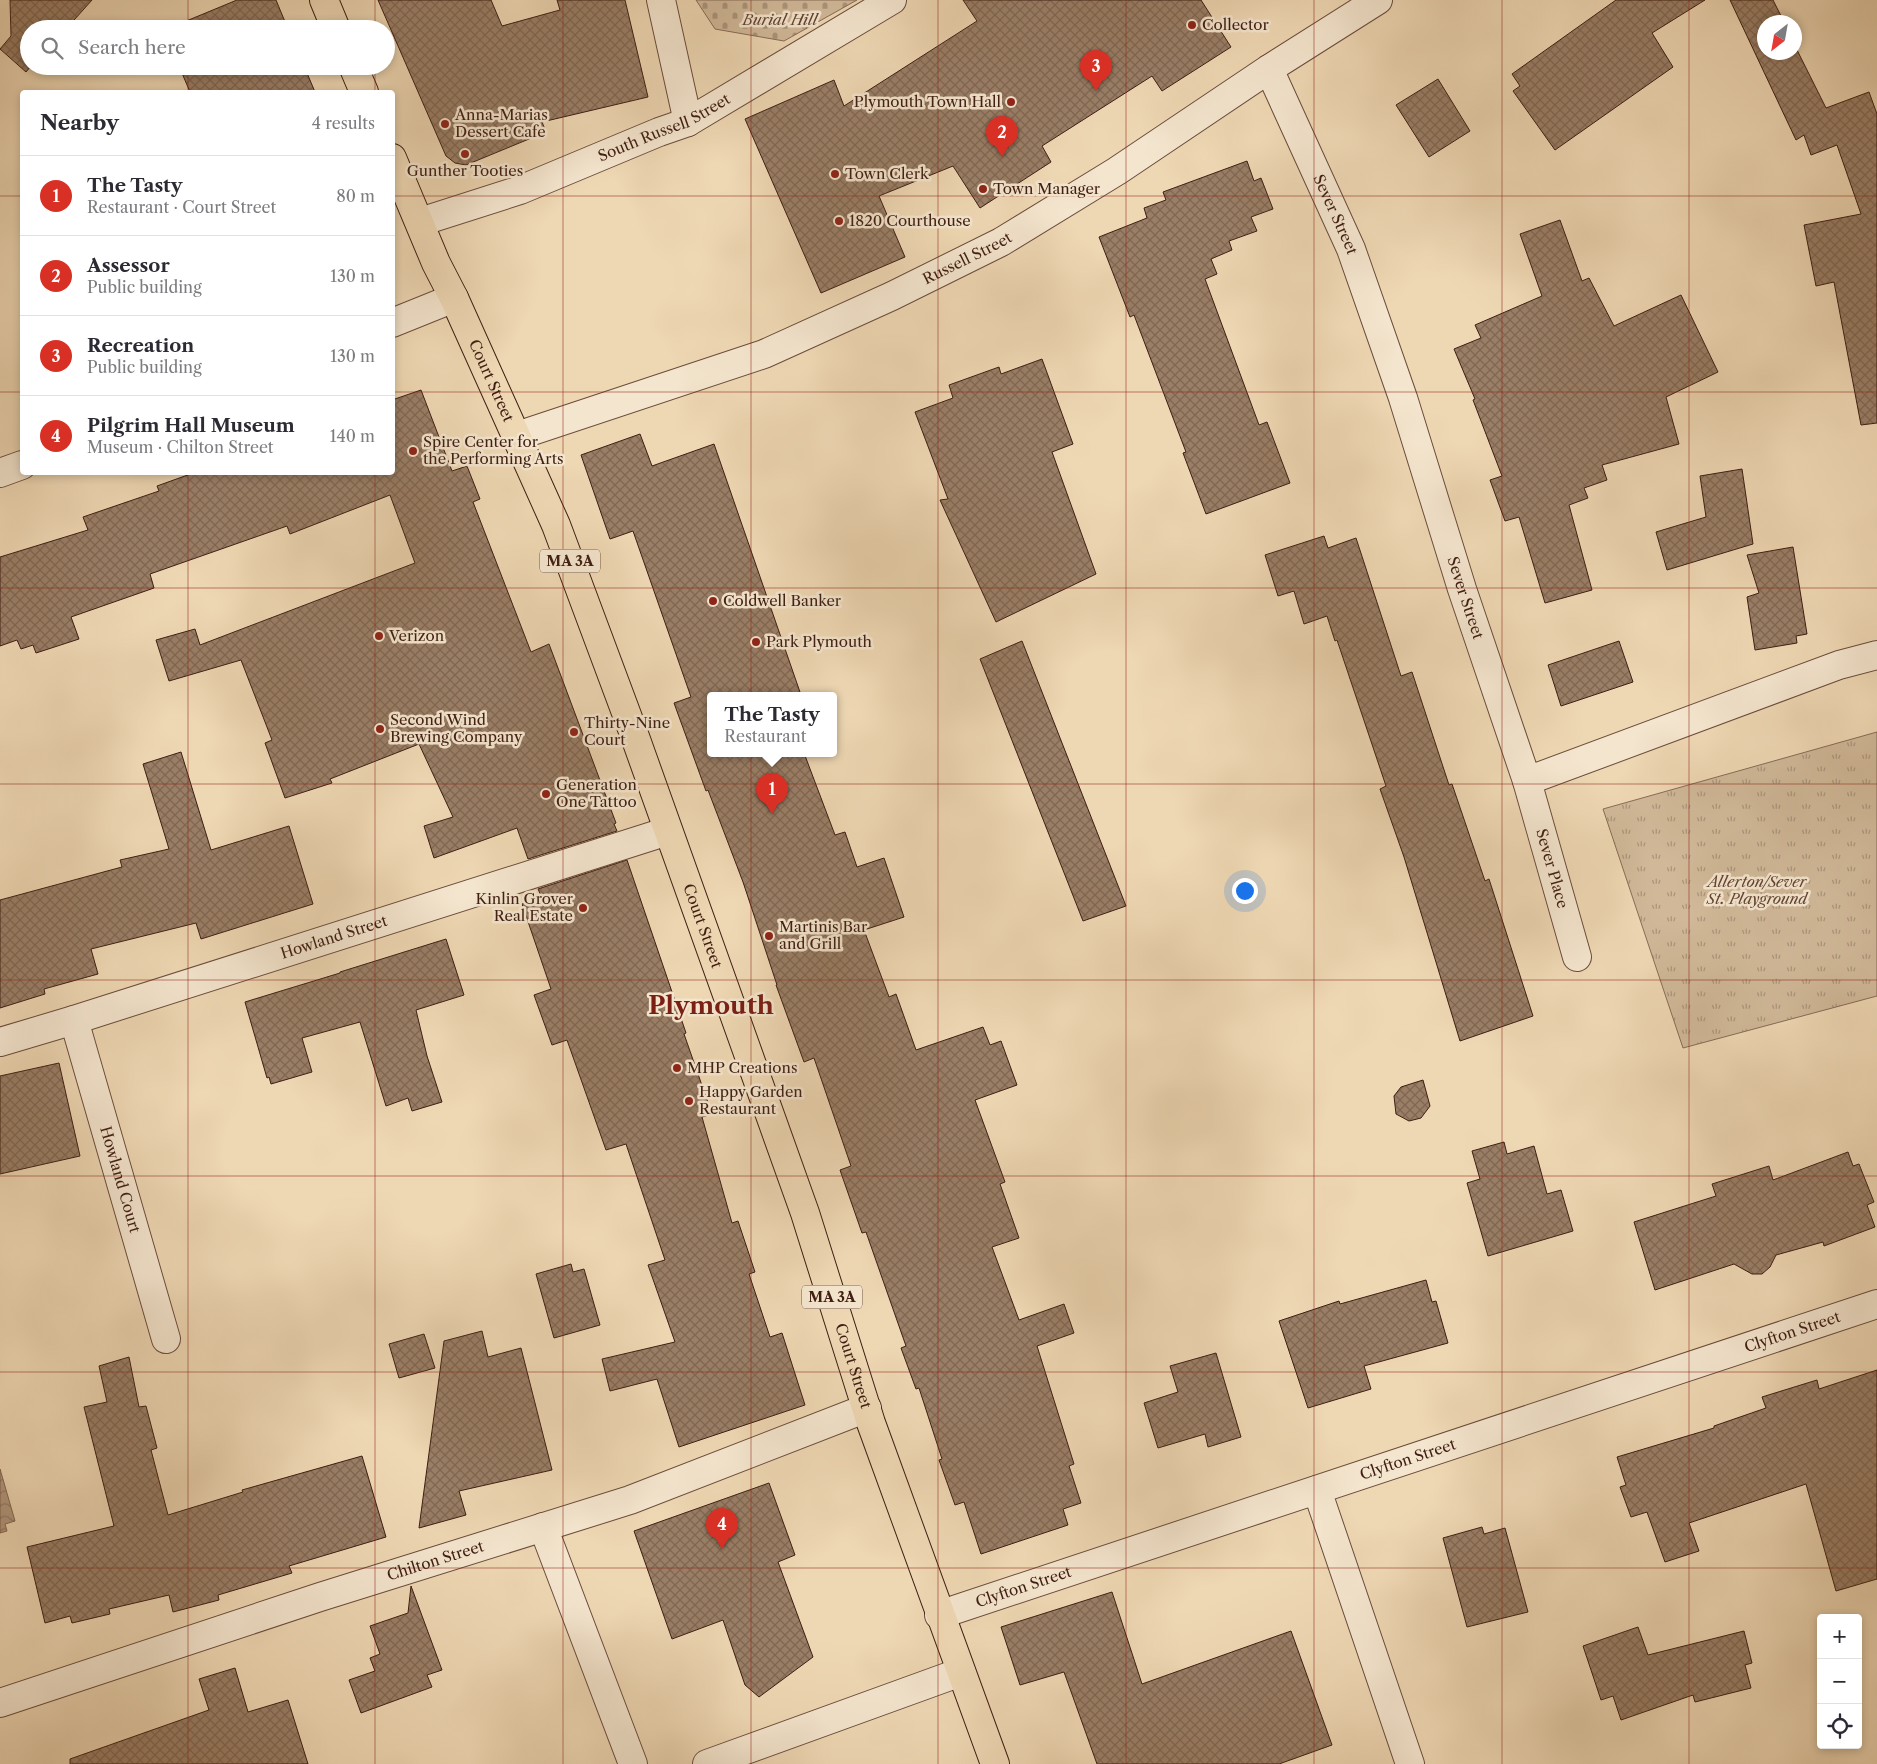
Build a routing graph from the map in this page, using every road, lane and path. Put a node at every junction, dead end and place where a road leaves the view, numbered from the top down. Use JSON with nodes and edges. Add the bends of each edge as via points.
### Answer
{"nodes":[{"id":1,"x":324,"y":0,"type":"edge"},
{"id":2,"x":661,"y":0,"type":"edge"},
{"id":3,"x":892,"y":0,"type":"edge"},
{"id":4,"x":1378,"y":0,"type":"edge"},
{"id":5,"x":332,"y":20,"type":"edge"},
{"id":6,"x":1269,"y":68,"type":"junction"},
{"id":7,"x":356,"y":75,"type":"edge"},
{"id":8,"x":363,"y":90,"type":"edge"},
{"id":9,"x":688,"y":122,"type":"junction"},
{"id":10,"x":395,"y":165,"type":"edge"},
{"id":11,"x":420,"y":222,"type":"junction"},
{"id":12,"x":454,"y":298,"type":"junction"},
{"id":13,"x":395,"y":322,"type":"edge"},
{"id":14,"x":517,"y":436,"type":"junction"},
{"id":15,"x":20,"y":466,"type":"edge"},
{"id":16,"x":0,"y":473,"type":"edge"},
{"id":17,"x":1877,"y":655,"type":"edge"},
{"id":18,"x":1527,"y":781,"type":"junction"},
{"id":19,"x":668,"y":831,"type":"junction"},
{"id":20,"x":1577,"y":957,"type":"dead end"},
{"id":21,"x":74,"y":1020,"type":"junction"},
{"id":22,"x":0,"y":1042,"type":"edge"},
{"id":23,"x":1877,"y":1304,"type":"edge"},
{"id":24,"x":166,"y":1339,"type":"dead end"},
{"id":25,"x":867,"y":1408,"type":"junction"},
{"id":26,"x":1317,"y":1490,"type":"junction"},
{"id":27,"x":543,"y":1527,"type":"junction"},
{"id":28,"x":940,"y":1615,"type":"junction"},
{"id":29,"x":960,"y":1672,"type":"junction"},
{"id":30,"x":0,"y":1703,"type":"edge"},
{"id":31,"x":633,"y":1764,"type":"edge"},
{"id":32,"x":707,"y":1764,"type":"edge"},
{"id":33,"x":995,"y":1764,"type":"edge"},
{"id":34,"x":1410,"y":1764,"type":"edge"}],
"edges":[{"from":1,"to":5,"type":"main road"},
{"from":2,"to":9,"type":"street"},
{"from":3,"to":9,"type":"street","name":"South Russell Street"},
{"from":4,"to":6,"type":"street","name":"Russell Street"},
{"from":6,"to":14,"type":"street","name":"Russell Street","via":[[1117,171],[1001,242],[892,296],[764,354]]},
{"from":6,"to":18,"type":"street","name":"Sever Street","via":[[1354,258],[1403,398],[1462,589]]},
{"from":7,"to":8,"type":"main road"},
{"from":9,"to":11,"type":"street","name":"South Russell Street","via":[[520,190]]},
{"from":10,"to":11,"type":"main road","name":"Court Street","number":"MA 3A"},
{"from":11,"to":12,"type":"main road","name":"Court Street","number":"MA 3A","via":[[436,264]]},
{"from":12,"to":13,"type":"street"},
{"from":12,"to":14,"type":"main road","name":"Court Street","number":"MA 3A"},
{"from":14,"to":19,"type":"main road","name":"Court Street","number":"MA 3A","via":[[556,525]]},
{"from":15,"to":16,"type":"street"},
{"from":17,"to":18,"type":"street","via":[[1839,664]]},
{"from":18,"to":20,"type":"street","name":"Sever Place"},
{"from":19,"to":21,"type":"street","name":"Howland Street"},
{"from":19,"to":25,"type":"main road","name":"Court Street","number":"MA 3A","via":[[805,1213]]},
{"from":21,"to":22,"type":"street","name":"Howland Street"},
{"from":21,"to":24,"type":"street","name":"Howland Court"},
{"from":23,"to":26,"type":"street","name":"Clyfton Street"},
{"from":25,"to":27,"type":"street","name":"Chilton Street","via":[[630,1500]]},
{"from":25,"to":28,"type":"main road","name":"Court Street","number":"MA 3A"},
{"from":26,"to":28,"type":"street","name":"Clyfton Street"},
{"from":26,"to":34,"type":"street"},
{"from":27,"to":30,"type":"street","name":"Chilton Street"},
{"from":27,"to":31,"type":"street"},
{"from":28,"to":29,"type":"main road","name":"Court Street","number":"MA 3A"},
{"from":29,"to":32,"type":"street"},
{"from":29,"to":33,"type":"main road","name":"Court Street","number":"MA 3A"}]}
